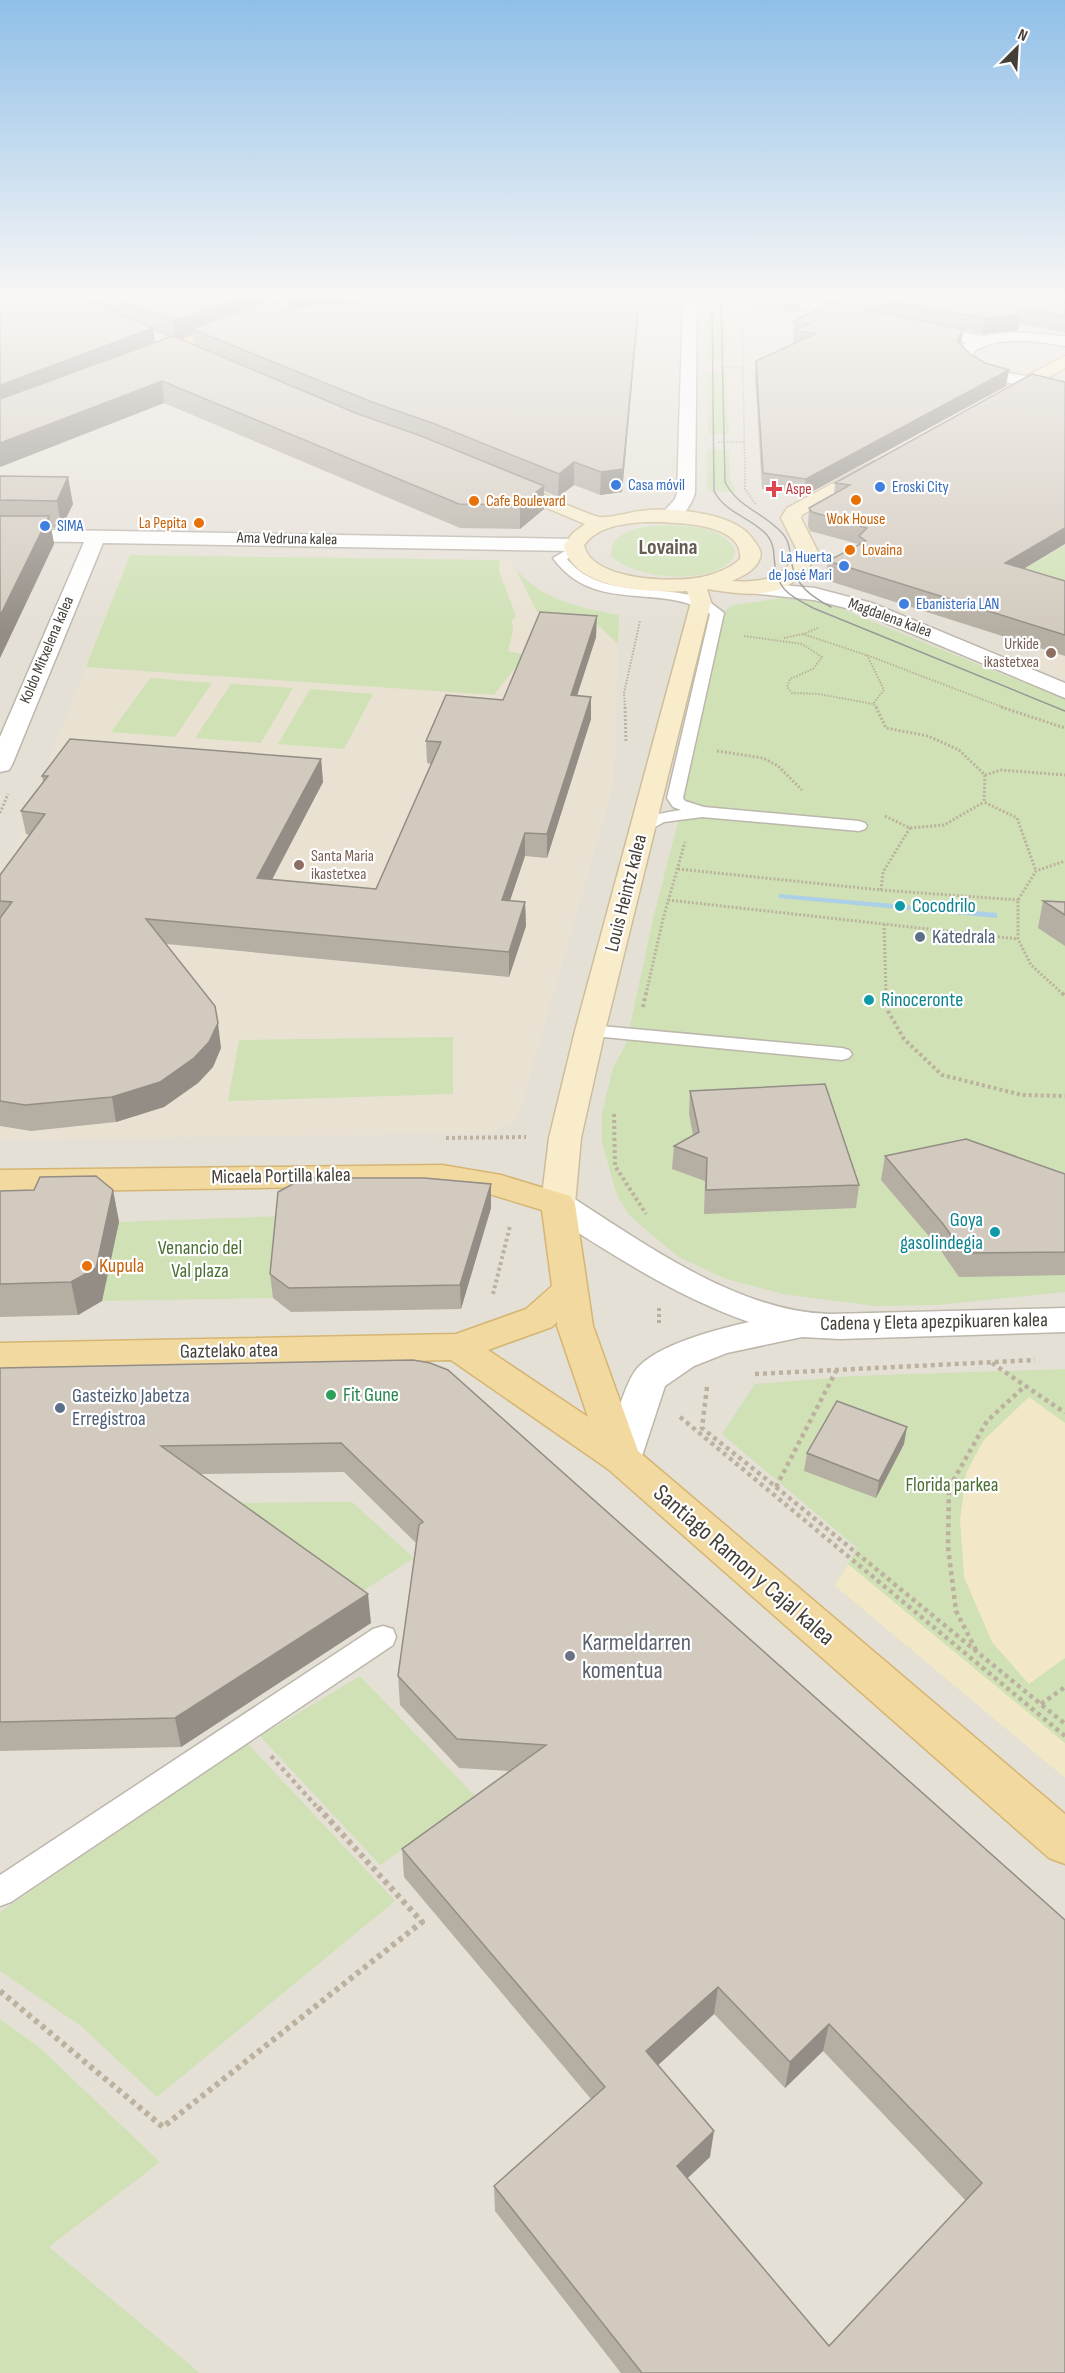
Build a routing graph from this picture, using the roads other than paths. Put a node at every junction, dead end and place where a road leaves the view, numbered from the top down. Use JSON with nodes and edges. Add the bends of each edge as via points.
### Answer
{"nodes":[{"id":1,"x":688,"y":410,"type":"edge"},
{"id":2,"x":885,"y":460,"type":"edge"},
{"id":3,"x":483,"y":474,"type":"edge"},
{"id":4,"x":670,"y":516,"type":"junction"},
{"id":5,"x":600,"y":524,"type":"junction"},
{"id":6,"x":0,"y":535,"type":"edge"},
{"id":7,"x":96,"y":537,"type":"junction"},
{"id":8,"x":575,"y":547,"type":"junction"},
{"id":9,"x":758,"y":589,"type":"junction"},
{"id":10,"x":700,"y":590,"type":"junction"},
{"id":11,"x":1065,"y":692,"type":"edge"},
{"id":12,"x":0,"y":765,"type":"edge"},
{"id":13,"x":702,"y":812,"type":"junction"},
{"id":14,"x":859,"y":826,"type":"dead end"},
{"id":15,"x":642,"y":828,"type":"junction"},
{"id":16,"x":590,"y":1030,"type":"junction"},
{"id":17,"x":842,"y":1054,"type":"dead end"},
{"id":18,"x":0,"y":1181,"type":"edge"},
{"id":19,"x":558,"y":1204,"type":"junction"},
{"id":20,"x":569,"y":1290,"type":"junction"},
{"id":21,"x":1065,"y":1320,"type":"edge"},
{"id":22,"x":803,"y":1324,"type":"junction"},
{"id":23,"x":458,"y":1347,"type":"junction"},
{"id":24,"x":0,"y":1356,"type":"edge"},
{"id":25,"x":622,"y":1460,"type":"junction"},
{"id":26,"x":383,"y":1637,"type":"dead end"},
{"id":27,"x":1065,"y":1843,"type":"edge"},
{"id":28,"x":0,"y":1892,"type":"edge"}],
"edges":[{"from":1,"to":4,"type":"street","via":[[686,493]]},
{"from":2,"to":9,"type":"main road","via":[[794,512],[791,518],[808,552],[804,561],[793,575]]},
{"from":3,"to":5,"type":"main road"},
{"from":4,"to":5,"type":"main road"},
{"from":4,"to":10,"type":"main road","via":[[714,522],[747,543],[752,553],[742,567]]},
{"from":5,"to":8,"type":"main road","via":[[579,537]]},
{"from":6,"to":7,"type":"street","name":"Ama Vedruna kalea"},
{"from":7,"to":8,"type":"street","name":"Ama Vedruna kalea"},
{"from":7,"to":12,"type":"street","name":"Koldo Mitxelena kalea"},
{"from":8,"to":10,"type":"main road","via":[[577,558],[604,575]]},
{"from":9,"to":10,"type":"main road","name":"Magdalena kalea"},
{"from":9,"to":11,"type":"street","name":"Magdalena kalea","via":[[815,594],[865,607]]},
{"from":10,"to":13,"type":"lane","via":[[717,618],[675,798],[679,804]]},
{"from":10,"to":15,"type":"main road","name":"Louis Heintz kalea"},
{"from":13,"to":14,"type":"lane"},
{"from":13,"to":15,"type":"lane","via":[[660,818]]},
{"from":15,"to":16,"type":"main road","name":"Louis Heintz kalea"},
{"from":16,"to":17,"type":"lane"},
{"from":16,"to":19,"type":"main road","name":"Louis Heintz kalea","via":[[565,1138]]},
{"from":18,"to":19,"type":"main road","name":"Micaela Portilla kalea","via":[[442,1175],[476,1178]]},
{"from":19,"to":20,"type":"main road","name":"Santiago Ramon y Cajal kalea"},
{"from":19,"to":22,"type":"street","name":"Cadena y Eleta apezpikuaren kalea","via":[[658,1269],[746,1308]]},
{"from":20,"to":23,"type":"main road","name":"Gaztelako atea","via":[[538,1318]]},
{"from":20,"to":25,"type":"main road","name":"Santiago Ramon y Cajal kalea","via":[[575,1326]]},
{"from":21,"to":22,"type":"street","name":"Cadena y Eleta apezpikuaren kalea","via":[[970,1325]]},
{"from":22,"to":25,"type":"street","name":"Cadena y Eleta apezpikuaren kalea","via":[[723,1340],[663,1368]]},
{"from":23,"to":24,"type":"main road","name":"Gaztelako atea"},
{"from":23,"to":25,"type":"main road"},
{"from":25,"to":27,"type":"main road","name":"Santiago Ramon y Cajal kalea"},
{"from":26,"to":28,"type":"lane"}]}
